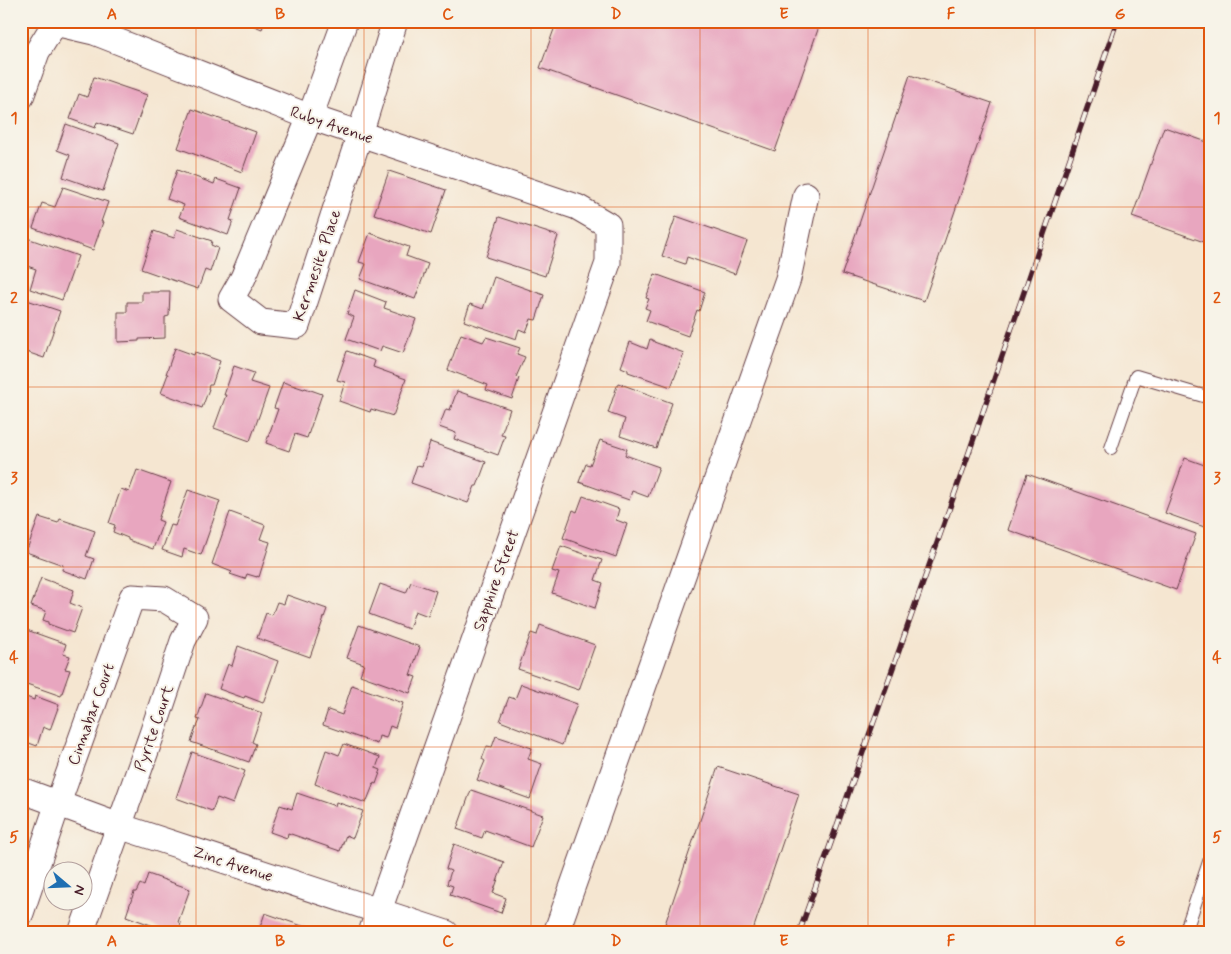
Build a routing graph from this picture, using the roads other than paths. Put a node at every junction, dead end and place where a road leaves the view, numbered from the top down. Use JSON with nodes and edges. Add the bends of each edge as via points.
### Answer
{"nodes":[{"id":1,"x":345,"y":21,"type":"edge"},
{"id":2,"x":395,"y":21,"type":"edge"},
{"id":3,"x":21,"y":97,"type":"edge"},
{"id":4,"x":310,"y":117,"type":"junction"},
{"id":5,"x":360,"y":134,"type":"junction"},
{"id":6,"x":806,"y":195,"type":"dead end"},
{"id":7,"x":608,"y":225,"type":"joint"},
{"id":8,"x":1210,"y":398,"type":"edge"},
{"id":9,"x":1110,"y":448,"type":"dead end"},
{"id":10,"x":123,"y":625,"type":"joint"},
{"id":11,"x":21,"y":790,"type":"edge"},
{"id":12,"x":58,"y":803,"type":"junction"},
{"id":13,"x":119,"y":826,"type":"junction"},
{"id":14,"x":1210,"y":859,"type":"edge"},
{"id":15,"x":21,"y":913,"type":"edge"},
{"id":16,"x":375,"y":922,"type":"edge"},
{"id":17,"x":81,"y":933,"type":"edge"},
{"id":18,"x":446,"y":933,"type":"edge"},
{"id":19,"x":556,"y":933,"type":"edge"},
{"id":20,"x":1185,"y":933,"type":"edge"}],
"edges":[{"from":1,"to":4,"type":"street","name":"Kermesite Place"},
{"from":2,"to":5,"type":"street","name":"Kermesite Place"},
{"from":3,"to":4,"type":"street","name":"Ruby Avenue","via":[[37,52],[55,23],[94,32]]},
{"from":4,"to":5,"type":"street","name":"Ruby Avenue"},
{"from":4,"to":5,"type":"street","name":"Kermesite Place","via":[[243,278],[231,299],[261,322],[297,326]]},
{"from":5,"to":7,"type":"street","name":"Ruby Avenue","via":[[577,207]]},
{"from":6,"to":19,"type":"street","via":[[788,279]]},
{"from":7,"to":16,"type":"street","name":"Sapphire Street","via":[[608,263]]},
{"from":8,"to":9,"type":"lane","via":[[1136,376]]},
{"from":10,"to":12,"type":"street","name":"Cinnabar Court"},
{"from":10,"to":13,"type":"street","name":"Pyrite Court","via":[[132,597],[164,599],[196,618],[183,641]]},
{"from":11,"to":12,"type":"street","name":"Zinc Avenue"},
{"from":12,"to":13,"type":"street","name":"Zinc Avenue"},
{"from":12,"to":15,"type":"street"},
{"from":13,"to":16,"type":"street","name":"Zinc Avenue"},
{"from":13,"to":17,"type":"street","name":"Pyrite Court"},
{"from":14,"to":20,"type":"lane"},
{"from":16,"to":18,"type":"street","name":"Zinc Avenue"}]}
